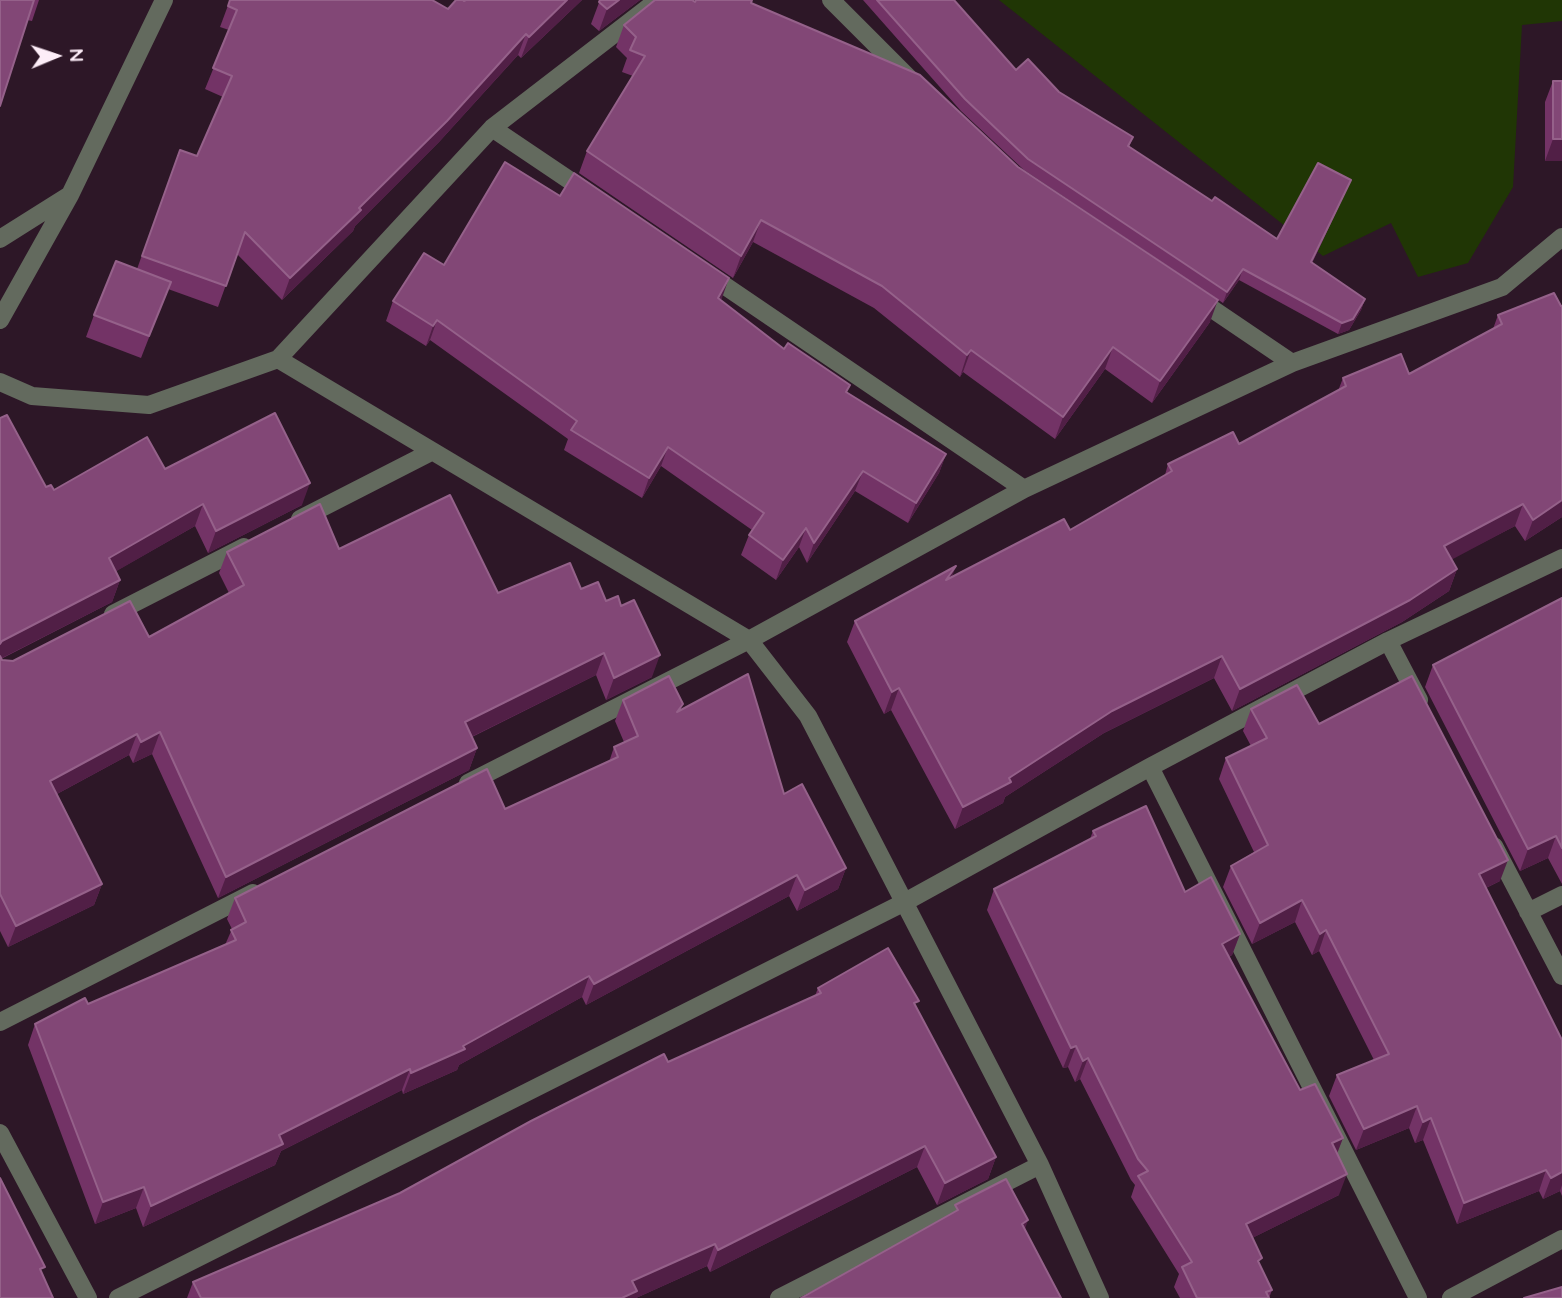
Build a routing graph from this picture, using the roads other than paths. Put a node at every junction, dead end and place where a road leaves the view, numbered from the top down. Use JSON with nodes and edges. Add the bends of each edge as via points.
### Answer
{"nodes":[{"id":1,"x":164,"y":0,"type":"edge"},
{"id":2,"x":658,"y":0,"type":"edge"},
{"id":3,"x":831,"y":0,"type":"edge"},
{"id":4,"x":928,"y":96,"type":"edge"},
{"id":5,"x":492,"y":128,"type":"junction"},
{"id":6,"x":70,"y":195,"type":"junction"},
{"id":7,"x":608,"y":206,"type":"edge"},
{"id":8,"x":1562,"y":237,"type":"edge"},
{"id":9,"x":0,"y":239,"type":"edge"},
{"id":10,"x":689,"y":261,"type":"edge"},
{"id":11,"x":1178,"y":286,"type":"edge"},
{"id":12,"x":0,"y":320,"type":"edge"},
{"id":13,"x":278,"y":359,"type":"junction"},
{"id":14,"x":1292,"y":363,"type":"junction"},
{"id":15,"x":0,"y":382,"type":"edge"},
{"id":16,"x":431,"y":452,"type":"junction"},
{"id":17,"x":1024,"y":489,"type":"junction"},
{"id":18,"x":283,"y":527,"type":"edge"},
{"id":19,"x":258,"y":540,"type":"edge"},
{"id":20,"x":1562,"y":558,"type":"edge"},
{"id":21,"x":99,"y":622,"type":"edge"},
{"id":22,"x":749,"y":640,"type":"junction"},
{"id":23,"x":1388,"y":641,"type":"junction"},
{"id":24,"x":1427,"y":715,"type":"edge"},
{"id":25,"x":1150,"y":767,"type":"junction"},
{"id":26,"x":454,"y":790,"type":"edge"},
{"id":27,"x":1484,"y":826,"type":"edge"},
{"id":28,"x":270,"y":884,"type":"edge"},
{"id":29,"x":1562,"y":895,"type":"edge"},
{"id":30,"x":905,"y":902,"type":"junction"},
{"id":31,"x":1528,"y":912,"type":"junction"},
{"id":32,"x":1562,"y":976,"type":"edge"},
{"id":33,"x":0,"y":1021,"type":"edge"},
{"id":34,"x":0,"y":1133,"type":"edge"},
{"id":35,"x":1040,"y":1165,"type":"junction"},
{"id":36,"x":1562,"y":1239,"type":"edge"},
{"id":37,"x":88,"y":1298,"type":"edge"},
{"id":38,"x":118,"y":1298,"type":"edge"},
{"id":39,"x":779,"y":1298,"type":"edge"},
{"id":40,"x":1100,"y":1298,"type":"edge"},
{"id":41,"x":1418,"y":1298,"type":"edge"},
{"id":42,"x":1451,"y":1298,"type":"edge"}],
"edges":[{"from":1,"to":6,"type":"street"},
{"from":2,"to":5,"type":"street"},
{"from":3,"to":4,"type":"street"},
{"from":5,"to":7,"type":"street"},
{"from":5,"to":13,"type":"street"},
{"from":6,"to":9,"type":"street"},
{"from":6,"to":12,"type":"street"},
{"from":8,"to":14,"type":"street","via":[[1502,287]]},
{"from":10,"to":17,"type":"street"},
{"from":11,"to":14,"type":"street"},
{"from":13,"to":15,"type":"street","via":[[149,405],[32,396]]},
{"from":13,"to":16,"type":"street"},
{"from":14,"to":17,"type":"street"},
{"from":16,"to":18,"type":"street"},
{"from":16,"to":22,"type":"street"},
{"from":17,"to":22,"type":"street"},
{"from":19,"to":21,"type":"street"},
{"from":20,"to":23,"type":"street"},
{"from":22,"to":26,"type":"street"},
{"from":22,"to":30,"type":"street","via":[[808,716]]},
{"from":23,"to":24,"type":"street"},
{"from":23,"to":25,"type":"street"},
{"from":25,"to":30,"type":"street"},
{"from":25,"to":41,"type":"street"},
{"from":27,"to":31,"type":"street"},
{"from":28,"to":33,"type":"street"},
{"from":29,"to":31,"type":"street"},
{"from":30,"to":35,"type":"street"},
{"from":30,"to":38,"type":"street"},
{"from":31,"to":32,"type":"street"},
{"from":34,"to":37,"type":"street"},
{"from":35,"to":39,"type":"street"},
{"from":35,"to":40,"type":"street"},
{"from":36,"to":42,"type":"street"}]}
